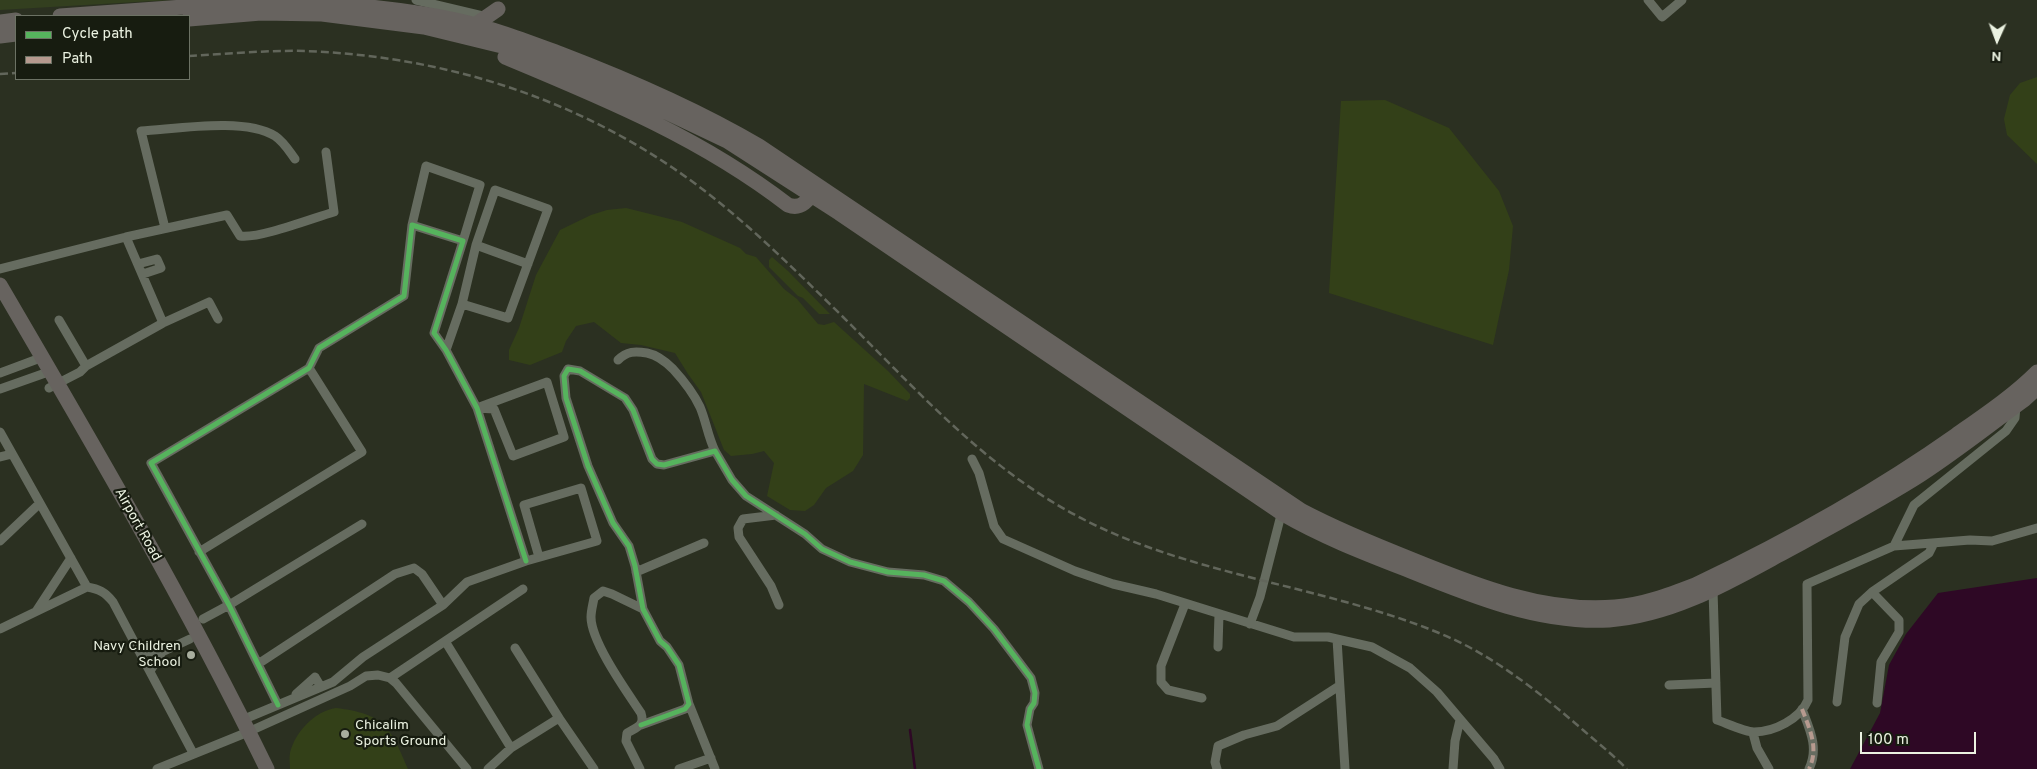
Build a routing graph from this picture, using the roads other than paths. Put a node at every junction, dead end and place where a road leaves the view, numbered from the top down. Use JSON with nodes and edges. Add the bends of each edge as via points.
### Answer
{"nodes":[{"id":1,"x":279,"y":0,"type":"edge"},
{"id":2,"x":284,"y":0,"type":"edge"},
{"id":3,"x":416,"y":0,"type":"edge"},
{"id":4,"x":1648,"y":0,"type":"edge"},
{"id":5,"x":1682,"y":0,"type":"edge"},
{"id":6,"x":74,"y":15,"type":"edge"},
{"id":7,"x":487,"y":17,"type":"junction"},
{"id":8,"x":190,"y":19,"type":"edge"},
{"id":9,"x":15,"y":20,"type":"edge"},
{"id":10,"x":0,"y":22,"type":"edge"},
{"id":11,"x":15,"y":34,"type":"edge"},
{"id":12,"x":0,"y":36,"type":"edge"},
{"id":13,"x":482,"y":41,"type":"junction"},
{"id":14,"x":326,"y":152,"type":"dead end"},
{"id":15,"x":295,"y":159,"type":"dead end"},
{"id":16,"x":412,"y":225,"type":"junction"},
{"id":17,"x":165,"y":228,"type":"junction"},
{"id":18,"x":126,"y":237,"type":"junction"},
{"id":19,"x":463,"y":241,"type":"junction"},
{"id":20,"x":476,"y":245,"type":"junction"},
{"id":21,"x":138,"y":264,"type":"junction"},
{"id":22,"x":528,"y":264,"type":"junction"},
{"id":23,"x":0,"y":269,"type":"edge"},
{"id":24,"x":143,"y":274,"type":"junction"},
{"id":25,"x":0,"y":285,"type":"edge"},
{"id":26,"x":0,"y":302,"type":"edge"},
{"id":27,"x":462,"y":304,"type":"junction"},
{"id":28,"x":218,"y":319,"type":"dead end"},
{"id":29,"x":59,"y":320,"type":"dead end"},
{"id":30,"x":163,"y":323,"type":"junction"},
{"id":31,"x":446,"y":350,"type":"junction"},
{"id":32,"x":38,"y":358,"type":"junction"},
{"id":33,"x":618,"y":360,"type":"dead end"},
{"id":34,"x":86,"y":366,"type":"junction"},
{"id":35,"x":309,"y":368,"type":"junction"},
{"id":36,"x":2037,"y":372,"type":"edge"},
{"id":37,"x":0,"y":373,"type":"edge"},
{"id":38,"x":50,"y":379,"type":"junction"},
{"id":39,"x":2037,"y":388,"type":"edge"},
{"id":40,"x":0,"y":389,"type":"edge"},
{"id":41,"x":2016,"y":406,"type":"junction"},
{"id":42,"x":477,"y":408,"type":"junction"},
{"id":43,"x":0,"y":432,"type":"edge"},
{"id":44,"x":716,"y":451,"type":"junction"},
{"id":45,"x":12,"y":454,"type":"junction"},
{"id":46,"x":0,"y":457,"type":"edge"},
{"id":47,"x":972,"y":458,"type":"dead end"},
{"id":48,"x":1281,"y":498,"type":"junction"},
{"id":49,"x":40,"y":502,"type":"junction"},
{"id":50,"x":1282,"y":514,"type":"junction"},
{"id":51,"x":777,"y":515,"type":"junction"},
{"id":52,"x":362,"y":524,"type":"dead end"},
{"id":53,"x":2037,"y":528,"type":"edge"},
{"id":54,"x":0,"y":541,"type":"edge"},
{"id":55,"x":1934,"y":543,"type":"junction"},
{"id":56,"x":704,"y":544,"type":"dead end"},
{"id":57,"x":1894,"y":546,"type":"junction"},
{"id":58,"x":199,"y":552,"type":"junction"},
{"id":59,"x":540,"y":557,"type":"junction"},
{"id":60,"x":71,"y":558,"type":"junction"},
{"id":61,"x":526,"y":561,"type":"junction"},
{"id":62,"x":636,"y":572,"type":"junction"},
{"id":63,"x":87,"y":587,"type":"junction"},
{"id":64,"x":522,"y":589,"type":"dead end"},
{"id":65,"x":1713,"y":590,"type":"junction"},
{"id":66,"x":1872,"y":592,"type":"junction"},
{"id":67,"x":1186,"y":604,"type":"junction"},
{"id":68,"x":228,"y":605,"type":"junction"},
{"id":69,"x":443,"y":605,"type":"junction"},
{"id":70,"x":778,"y":605,"type":"dead end"},
{"id":71,"x":643,"y":609,"type":"junction"},
{"id":72,"x":36,"y":612,"type":"junction"},
{"id":73,"x":1218,"y":614,"type":"junction"},
{"id":74,"x":202,"y":619,"type":"dead end"},
{"id":75,"x":1250,"y":624,"type":"junction"},
{"id":76,"x":0,"y":629,"type":"edge"},
{"id":77,"x":190,"y":638,"type":"junction"},
{"id":78,"x":1337,"y":639,"type":"junction"},
{"id":79,"x":445,"y":641,"type":"junction"},
{"id":80,"x":1218,"y":647,"type":"dead end"},
{"id":81,"x":515,"y":648,"type":"dead end"},
{"id":82,"x":140,"y":651,"type":"junction"},
{"id":83,"x":162,"y":652,"type":"junction"},
{"id":84,"x":258,"y":664,"type":"junction"},
{"id":85,"x":150,"y":671,"type":"junction"},
{"id":86,"x":390,"y":678,"type":"junction"},
{"id":87,"x":1716,"y":684,"type":"junction"},
{"id":88,"x":1668,"y":685,"type":"dead end"},
{"id":89,"x":1339,"y":686,"type":"junction"},
{"id":90,"x":1202,"y":698,"type":"dead end"},
{"id":91,"x":1837,"y":702,"type":"dead end"},
{"id":92,"x":1877,"y":703,"type":"dead end"},
{"id":93,"x":689,"y":704,"type":"junction"},
{"id":94,"x":278,"y":705,"type":"junction"},
{"id":95,"x":1802,"y":709,"type":"junction"},
{"id":96,"x":558,"y":718,"type":"junction"},
{"id":97,"x":1460,"y":720,"type":"junction"},
{"id":98,"x":641,"y":725,"type":"junction"},
{"id":99,"x":244,"y":729,"type":"junction"},
{"id":100,"x":1753,"y":732,"type":"junction"},
{"id":101,"x":511,"y":748,"type":"junction"},
{"id":102,"x":193,"y":753,"type":"junction"},
{"id":103,"x":711,"y":758,"type":"junction"},
{"id":104,"x":157,"y":769,"type":"edge"},
{"id":105,"x":261,"y":769,"type":"edge"},
{"id":106,"x":267,"y":769,"type":"edge"},
{"id":107,"x":467,"y":769,"type":"edge"},
{"id":108,"x":488,"y":769,"type":"edge"},
{"id":109,"x":594,"y":769,"type":"edge"},
{"id":110,"x":640,"y":769,"type":"edge"},
{"id":111,"x":679,"y":769,"type":"edge"},
{"id":112,"x":715,"y":769,"type":"edge"},
{"id":113,"x":1039,"y":769,"type":"edge"},
{"id":114,"x":1217,"y":769,"type":"edge"},
{"id":115,"x":1345,"y":769,"type":"edge"},
{"id":116,"x":1453,"y":769,"type":"edge"},
{"id":117,"x":1500,"y":769,"type":"edge"},
{"id":118,"x":1769,"y":769,"type":"edge"},
{"id":119,"x":1809,"y":769,"type":"edge"}],
"edges":[{"from":1,"to":6,"type":"highway"},
{"from":2,"to":7,"type":"highway"},
{"from":3,"to":7,"type":"street"},
{"from":4,"to":5,"type":"street","via":[[1662,17]]},
{"from":7,"to":13,"type":"highway","via":[[560,43],[712,111],[810,173],[815,182],[813,192],[803,205],[788,205],[754,179],[673,131],[500,55]]},
{"from":7,"to":48,"type":"highway","via":[[531,43],[663,95],[759,146]]},
{"from":8,"to":13,"type":"highway","via":[[261,13],[322,14],[424,26]]},
{"from":9,"to":10,"type":"highway"},
{"from":11,"to":12,"type":"highway"},
{"from":13,"to":50,"type":"highway","via":[[601,83],[726,141],[839,213]]},
{"from":14,"to":17,"type":"street","via":[[334,212],[245,237],[240,236],[227,215]]},
{"from":15,"to":17,"type":"street","via":[[277,137],[249,127],[140,131]]},
{"from":16,"to":19,"type":"street"},
{"from":16,"to":19,"type":"street","via":[[426,166],[480,185]]},
{"from":16,"to":35,"type":"street","via":[[404,296],[319,348]]},
{"from":17,"to":18,"type":"street"},
{"from":18,"to":21,"type":"street"},
{"from":18,"to":23,"type":"street"},
{"from":19,"to":31,"type":"street","via":[[434,333]]},
{"from":20,"to":22,"type":"street"},
{"from":20,"to":22,"type":"street","via":[[496,190],[548,210]]},
{"from":20,"to":27,"type":"street"},
{"from":21,"to":24,"type":"street"},
{"from":21,"to":24,"type":"street","via":[[157,259],[161,268]]},
{"from":22,"to":27,"type":"street","via":[[508,318]]},
{"from":24,"to":30,"type":"street"},
{"from":25,"to":32,"type":"highway","name":"Airport Road"},
{"from":26,"to":32,"type":"highway","name":"Airport Road"},
{"from":27,"to":31,"type":"street"},
{"from":28,"to":30,"type":"street","via":[[209,302]]},
{"from":29,"to":34,"type":"street"},
{"from":30,"to":34,"type":"street"},
{"from":31,"to":42,"type":"street"},
{"from":32,"to":37,"type":"street"},
{"from":32,"to":38,"type":"highway","name":"Airport Road"},
{"from":33,"to":44,"type":"street","via":[[624,354],[640,352],[652,354],[668,364],[690,388]]},
{"from":34,"to":38,"type":"street","via":[[80,372]]},
{"from":35,"to":58,"type":"street","via":[[151,463]]},
{"from":35,"to":58,"type":"street","via":[[362,452]]},
{"from":36,"to":48,"type":"highway","via":[[1970,425],[1868,493],[1718,574],[1668,596],[1640,603],[1614,607],[1572,606],[1507,595],[1331,527]]},
{"from":38,"to":40,"type":"street"},
{"from":38,"to":77,"type":"highway","name":"Airport Road"},
{"from":38,"to":99,"type":"highway","name":"Airport Road","via":[[189,617]]},
{"from":39,"to":41,"type":"highway"},
{"from":41,"to":57,"type":"street","via":[[2014,418],[2006,431],[1914,505]]},
{"from":41,"to":65,"type":"highway","via":[[1916,478],[1850,518]]},
{"from":42,"to":42,"type":"street","via":[[494,409],[513,456],[564,437],[547,382]]},
{"from":42,"to":61,"type":"street"},
{"from":43,"to":45,"type":"street"},
{"from":44,"to":51,"type":"street","via":[[732,480],[746,496]]},
{"from":44,"to":62,"type":"street","via":[[657,464],[625,398],[580,371],[568,369],[564,376],[566,398],[579,438],[612,523],[629,546]]},
{"from":45,"to":46,"type":"street"},
{"from":45,"to":49,"type":"street"},
{"from":47,"to":67,"type":"street","via":[[994,526],[1003,539],[1075,571]]},
{"from":48,"to":50,"type":"street"},
{"from":49,"to":54,"type":"street"},
{"from":49,"to":60,"type":"street"},
{"from":50,"to":65,"type":"highway","via":[[1313,531],[1427,578],[1481,598],[1534,612],[1589,620],[1628,618],[1671,607]]},
{"from":50,"to":75,"type":"street"},
{"from":51,"to":70,"type":"street","via":[[743,519],[738,537],[771,586]]},
{"from":51,"to":113,"type":"street","via":[[822,549],[850,562],[888,572],[924,574],[944,581],[969,602],[1032,678],[1035,694],[1027,725]]},
{"from":52,"to":68,"type":"street"},
{"from":53,"to":55,"type":"street","via":[[1992,541]]},
{"from":55,"to":57,"type":"street"},
{"from":55,"to":66,"type":"street","via":[[1929,554]]},
{"from":56,"to":62,"type":"street"},
{"from":57,"to":95,"type":"street","via":[[1807,584],[1808,700]]},
{"from":58,"to":68,"type":"street"},
{"from":59,"to":59,"type":"street","via":[[597,541],[581,488],[524,505]]},
{"from":59,"to":61,"type":"street"},
{"from":60,"to":63,"type":"street"},
{"from":60,"to":72,"type":"street"},
{"from":61,"to":69,"type":"street","via":[[467,582]]},
{"from":62,"to":71,"type":"street"},
{"from":63,"to":72,"type":"street"},
{"from":63,"to":82,"type":"street","via":[[98,588],[107,594]]},
{"from":64,"to":79,"type":"street"},
{"from":65,"to":87,"type":"street"},
{"from":66,"to":91,"type":"street","via":[[1859,604],[1844,637]]},
{"from":66,"to":92,"type":"street","via":[[1899,620],[1899,632],[1881,662]]},
{"from":67,"to":73,"type":"street"},
{"from":67,"to":90,"type":"street","via":[[1161,666],[1161,682],[1168,690]]},
{"from":68,"to":74,"type":"street"},
{"from":68,"to":84,"type":"street"},
{"from":69,"to":84,"type":"street","via":[[422,574],[414,568],[395,574]]},
{"from":69,"to":94,"type":"street","via":[[362,657],[333,682],[321,687],[315,677],[291,699]]},
{"from":71,"to":93,"type":"street","via":[[660,641],[679,665]]},
{"from":71,"to":98,"type":"street","via":[[603,591],[594,598],[591,618],[607,661],[641,714]]},
{"from":72,"to":76,"type":"street"},
{"from":73,"to":75,"type":"street"},
{"from":73,"to":80,"type":"street"},
{"from":75,"to":78,"type":"street","via":[[1294,637]]},
{"from":77,"to":83,"type":"street"},
{"from":77,"to":99,"type":"highway","name":"Airport Road"},
{"from":78,"to":89,"type":"street"},
{"from":78,"to":97,"type":"street","via":[[1372,647],[1410,668],[1437,692]]},
{"from":79,"to":86,"type":"street"},
{"from":79,"to":101,"type":"street"},
{"from":81,"to":96,"type":"street"},
{"from":82,"to":83,"type":"street"},
{"from":82,"to":85,"type":"street"},
{"from":83,"to":85,"type":"street"},
{"from":84,"to":94,"type":"street"},
{"from":85,"to":102,"type":"street"},
{"from":86,"to":99,"type":"street","via":[[366,676],[350,686]]},
{"from":86,"to":107,"type":"street"},
{"from":87,"to":88,"type":"street"},
{"from":87,"to":100,"type":"street","via":[[1717,720]]},
{"from":89,"to":114,"type":"street","via":[[1277,726],[1218,746]]},
{"from":89,"to":115,"type":"street"},
{"from":93,"to":98,"type":"street","via":[[684,709]]},
{"from":93,"to":103,"type":"street"},
{"from":94,"to":99,"type":"street"},
{"from":95,"to":100,"type":"street","via":[[1783,725]]},
{"from":95,"to":119,"type":"street","via":[[1814,745],[1814,759]]},
{"from":96,"to":101,"type":"street"},
{"from":96,"to":109,"type":"street"},
{"from":97,"to":116,"type":"street"},
{"from":97,"to":117,"type":"street"},
{"from":98,"to":110,"type":"street","via":[[628,733],[626,741]]},
{"from":99,"to":102,"type":"street"},
{"from":99,"to":105,"type":"highway","name":"Airport Road"},
{"from":99,"to":106,"type":"highway","name":"Airport Road"},
{"from":100,"to":118,"type":"street","via":[[1757,748]]},
{"from":101,"to":108,"type":"street"},
{"from":102,"to":104,"type":"street"},
{"from":103,"to":111,"type":"street"},
{"from":103,"to":112,"type":"street"}]}
